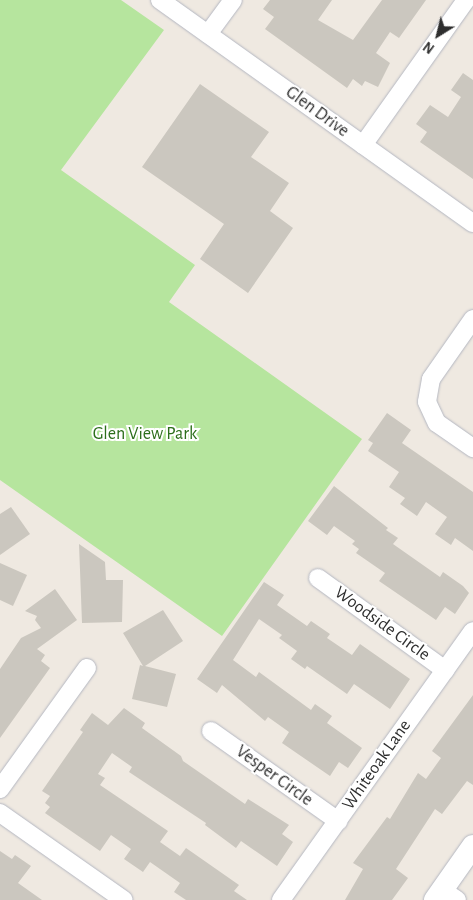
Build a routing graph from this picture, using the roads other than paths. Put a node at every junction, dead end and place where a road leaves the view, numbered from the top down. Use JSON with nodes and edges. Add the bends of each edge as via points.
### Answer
{"nodes":[{"id":1,"x":160,"y":0,"type":"edge"},
{"id":2,"x":233,"y":0,"type":"edge"},
{"id":3,"x":466,"y":0,"type":"edge"},
{"id":4,"x":208,"y":34,"type":"junction"},
{"id":5,"x":363,"y":145,"type":"junction"},
{"id":6,"x":473,"y":223,"type":"edge"},
{"id":7,"x":473,"y":319,"type":"edge"},
{"id":8,"x":473,"y":448,"type":"edge"},
{"id":9,"x":318,"y":578,"type":"dead end"},
{"id":10,"x":473,"y":631,"type":"edge"},
{"id":11,"x":87,"y":668,"type":"dead end"},
{"id":12,"x":445,"y":670,"type":"junction"},
{"id":13,"x":211,"y":730,"type":"dead end"},
{"id":14,"x":0,"y":789,"type":"edge"},
{"id":15,"x":0,"y":813,"type":"edge"},
{"id":16,"x":338,"y":822,"type":"junction"},
{"id":17,"x":473,"y":846,"type":"edge"},
{"id":18,"x":445,"y":897,"type":"edge"},
{"id":19,"x":124,"y":900,"type":"edge"},
{"id":20,"x":281,"y":900,"type":"edge"}],
"edges":[{"from":1,"to":4,"type":"street","name":"Glen Drive"},
{"from":2,"to":4,"type":"street"},
{"from":3,"to":5,"type":"street"},
{"from":4,"to":5,"type":"street","name":"Glen Drive"},
{"from":5,"to":6,"type":"street","name":"Glen Drive"},
{"from":7,"to":8,"type":"street","via":[[431,379],[427,402],[437,423]]},
{"from":9,"to":12,"type":"street","name":"Woodside Circle"},
{"from":10,"to":12,"type":"street","name":"Whiteoak Lane"},
{"from":11,"to":14,"type":"street"},
{"from":12,"to":16,"type":"street","name":"Whiteoak Lane"},
{"from":13,"to":16,"type":"street","name":"Vesper Circle"},
{"from":15,"to":19,"type":"street"},
{"from":16,"to":20,"type":"street","name":"Whiteoak Lane"},
{"from":17,"to":18,"type":"street"}]}
